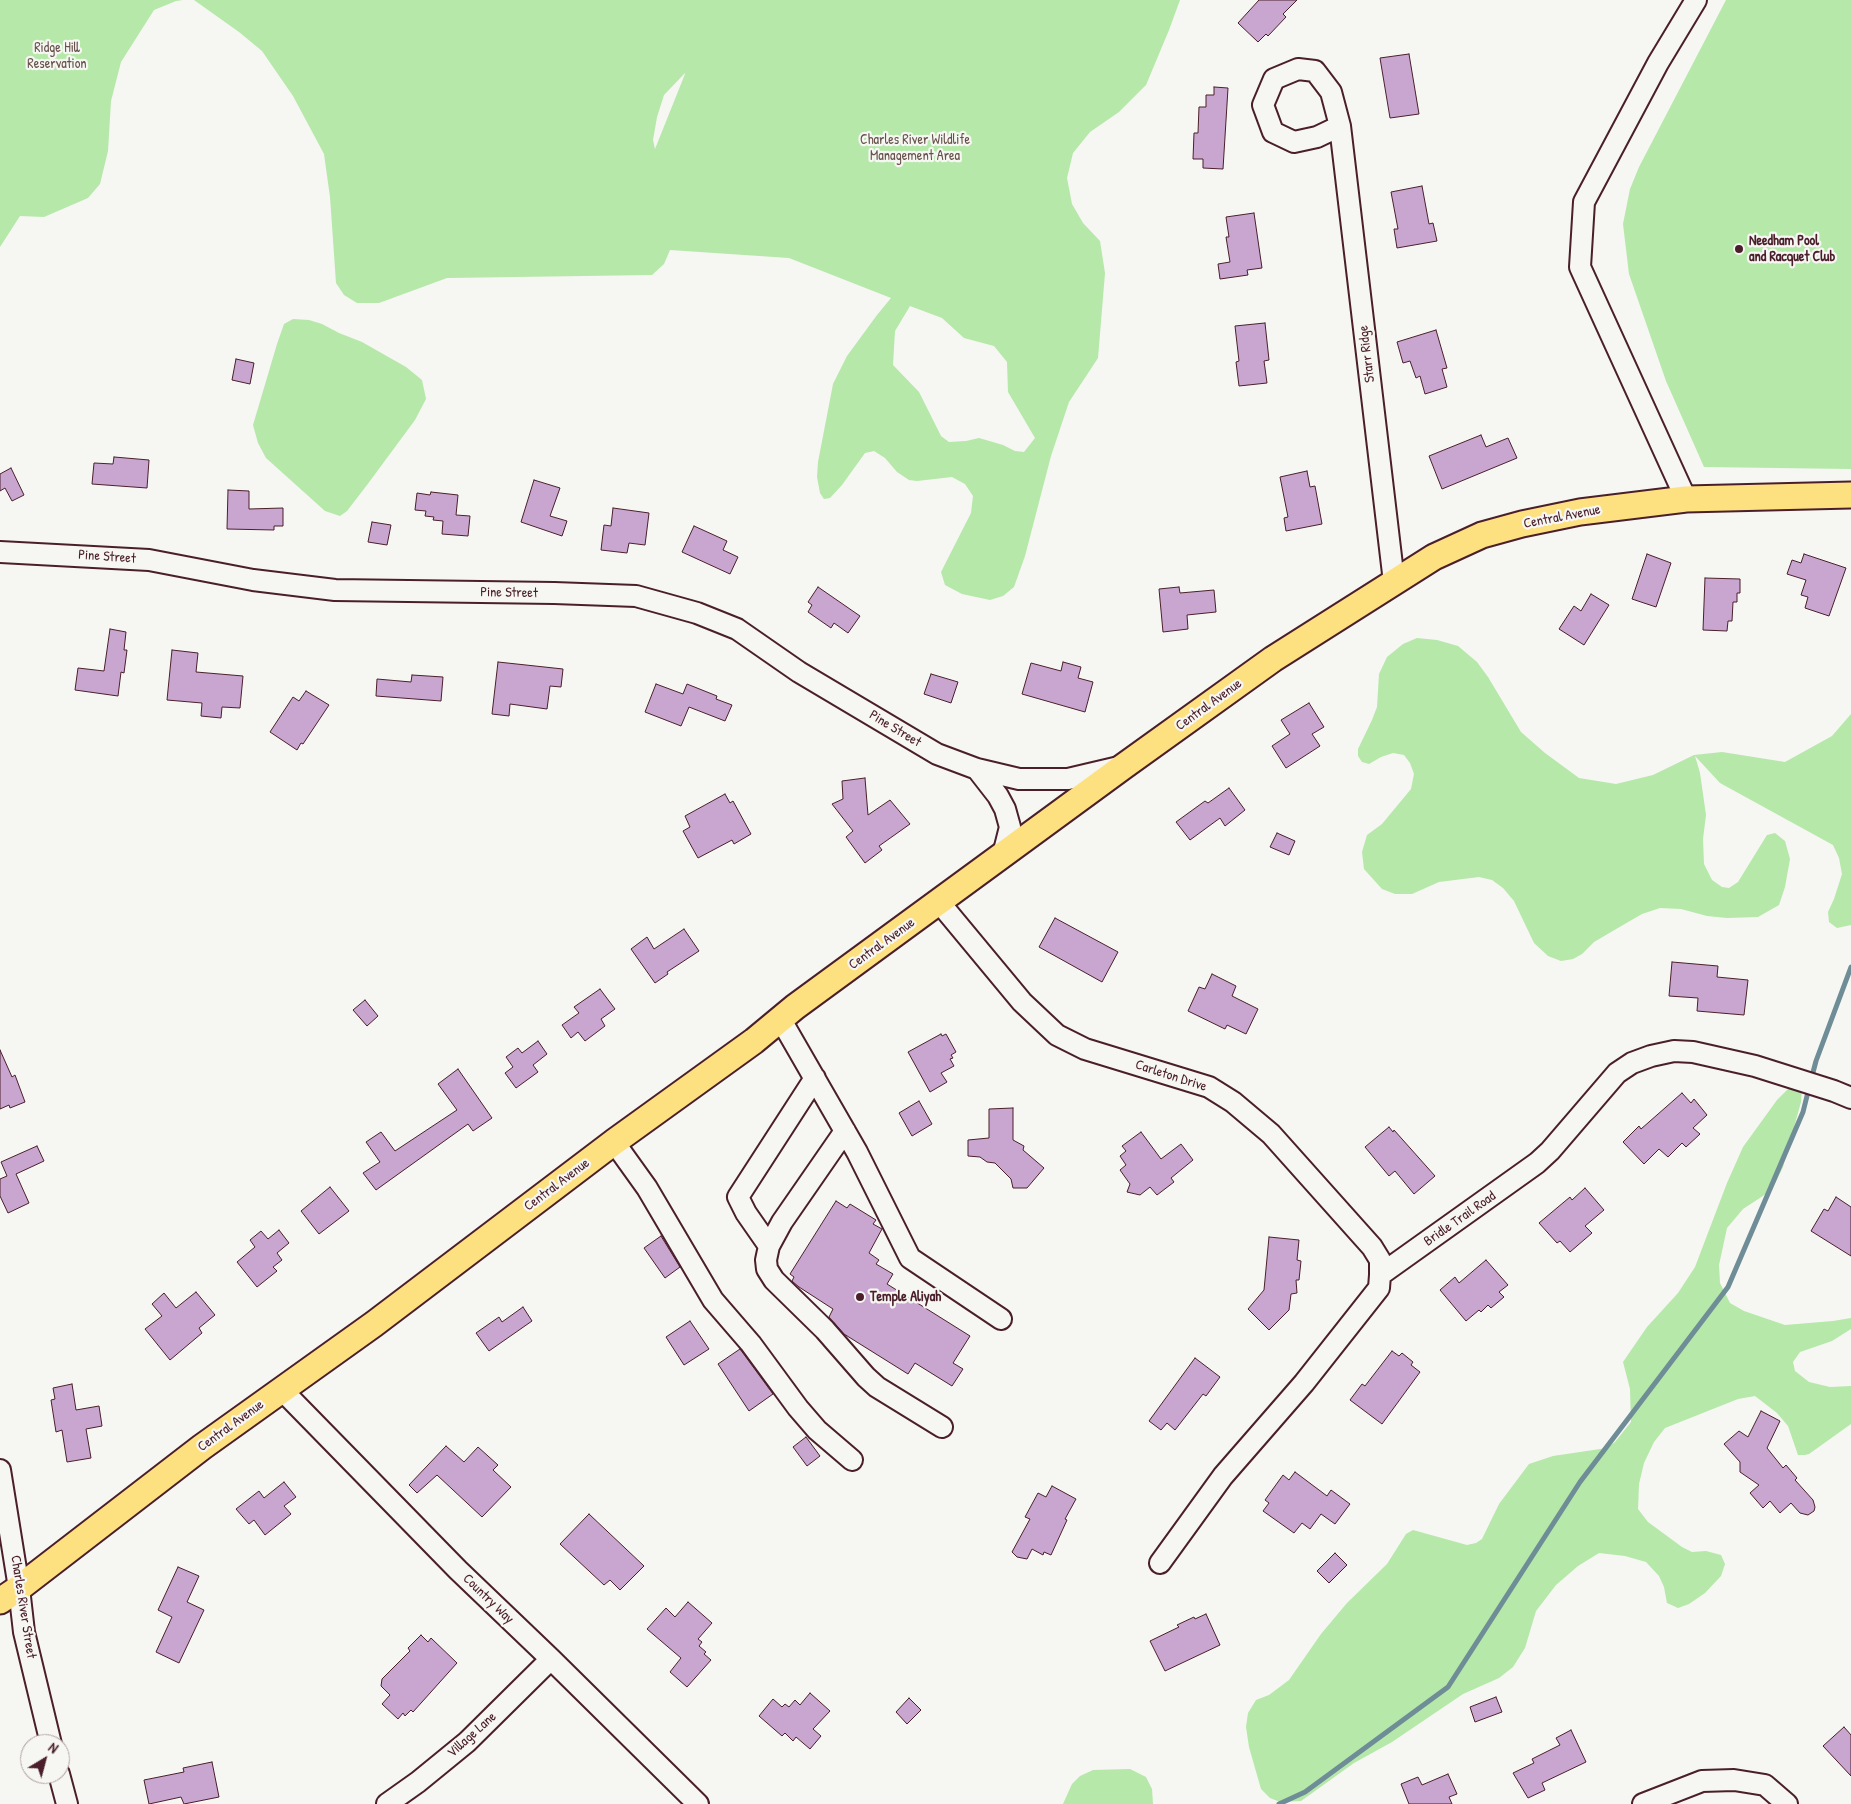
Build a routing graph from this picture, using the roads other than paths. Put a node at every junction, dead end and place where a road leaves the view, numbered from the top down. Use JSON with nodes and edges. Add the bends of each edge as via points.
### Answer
{"nodes":[{"id":1,"x":1696,"y":0,"type":"edge"},
{"id":2,"x":1340,"y":126,"type":"dead end"},
{"id":3,"x":1851,"y":495,"type":"edge"},
{"id":4,"x":1686,"y":499,"type":"junction"},
{"id":5,"x":0,"y":552,"type":"edge"},
{"id":6,"x":1394,"y":582,"type":"junction"},
{"id":7,"x":1124,"y":766,"type":"junction"},
{"id":8,"x":977,"y":769,"type":"junction"},
{"id":9,"x":1003,"y":855,"type":"junction"},
{"id":10,"x":939,"y":902,"type":"junction"},
{"id":11,"x":780,"y":1020,"type":"junction"},
{"id":12,"x":815,"y":1078,"type":"junction"},
{"id":13,"x":1842,"y":1095,"type":"edge"},
{"id":14,"x":845,"y":1132,"type":"junction"},
{"id":15,"x":614,"y":1142,"type":"junction"},
{"id":16,"x":769,"y":1246,"type":"junction"},
{"id":17,"x":1380,"y":1275,"type":"junction"},
{"id":18,"x":1001,"y":1319,"type":"dead end"},
{"id":19,"x":281,"y":1389,"type":"junction"},
{"id":20,"x":942,"y":1427,"type":"dead end"},
{"id":21,"x":852,"y":1460,"type":"dead end"},
{"id":22,"x":0,"y":1470,"type":"edge"},
{"id":23,"x":1160,"y":1563,"type":"dead end"},
{"id":24,"x":10,"y":1595,"type":"edge"},
{"id":25,"x":551,"y":1659,"type":"junction"},
{"id":26,"x":49,"y":1734,"type":"edge"},
{"id":27,"x":62,"y":1784,"type":"edge"},
{"id":28,"x":67,"y":1804,"type":"edge"},
{"id":29,"x":387,"y":1804,"type":"edge"},
{"id":30,"x":698,"y":1804,"type":"edge"},
{"id":31,"x":1643,"y":1804,"type":"edge"},
{"id":32,"x":1787,"y":1804,"type":"edge"}],
"edges":[{"from":1,"to":4,"type":"street","via":[[1658,63],[1584,202],[1580,267]]},
{"from":2,"to":6,"type":"street","name":"Starr Ridge"},
{"from":3,"to":4,"type":"main road","name":"Central Avenue"},
{"from":4,"to":6,"type":"main road","name":"Central Avenue","via":[[1580,512],[1482,535],[1434,557]]},
{"from":5,"to":8,"type":"street","name":"Pine Street","via":[[148,560],[253,580],[335,590],[636,596],[697,613],[737,629],[799,672],[937,754]]},
{"from":6,"to":7,"type":"main road","name":"Central Avenue","via":[[1273,659]]},
{"from":7,"to":8,"type":"street","name":"Pine Street","via":[[1068,779],[1019,779]]},
{"from":7,"to":9,"type":"main road","name":"Central Avenue"},
{"from":8,"to":9,"type":"street","via":[[1005,809],[1010,827]]},
{"from":9,"to":10,"type":"main road","name":"Central Avenue"},
{"from":10,"to":11,"type":"main road","name":"Central Avenue"},
{"from":10,"to":17,"type":"street","name":"Carleton Drive","via":[[1022,1002],[1057,1035],[1085,1049],[1209,1087],[1240,1107],[1271,1134],[1372,1246],[1380,1260]]},
{"from":11,"to":12,"type":"street"},
{"from":11,"to":15,"type":"main road","name":"Central Avenue"},
{"from":12,"to":14,"type":"street"},
{"from":12,"to":16,"type":"street","via":[[738,1197]]},
{"from":13,"to":17,"type":"street","name":"Bridle Trail Road","via":[[1755,1066],[1693,1052],[1674,1051],[1651,1056],[1617,1072],[1537,1163]]},
{"from":14,"to":16,"type":"street"},
{"from":14,"to":18,"type":"street","via":[[910,1258]]},
{"from":15,"to":19,"type":"main road","name":"Central Avenue","via":[[374,1324]]},
{"from":15,"to":21,"type":"street","via":[[647,1188],[713,1300],[817,1430]]},
{"from":16,"to":20,"type":"street","via":[[767,1268],[774,1280],[825,1330],[866,1377]]},
{"from":17,"to":23,"type":"street","via":[[1378,1288],[1304,1383],[1224,1476]]},
{"from":19,"to":24,"type":"main road","name":"Central Avenue"},
{"from":19,"to":25,"type":"street","name":"Country Way","via":[[458,1570]]},
{"from":22,"to":24,"type":"street","name":"Charles River Street"},
{"from":24,"to":26,"type":"street","name":"Charles River Street","via":[[24,1632]]},
{"from":25,"to":29,"type":"street","name":"Village Lane","via":[[467,1742]]},
{"from":25,"to":30,"type":"street","name":"Country Way"},
{"from":27,"to":28,"type":"street"},
{"from":31,"to":32,"type":"street","via":[[1702,1781],[1734,1780],[1765,1785]]}]}
